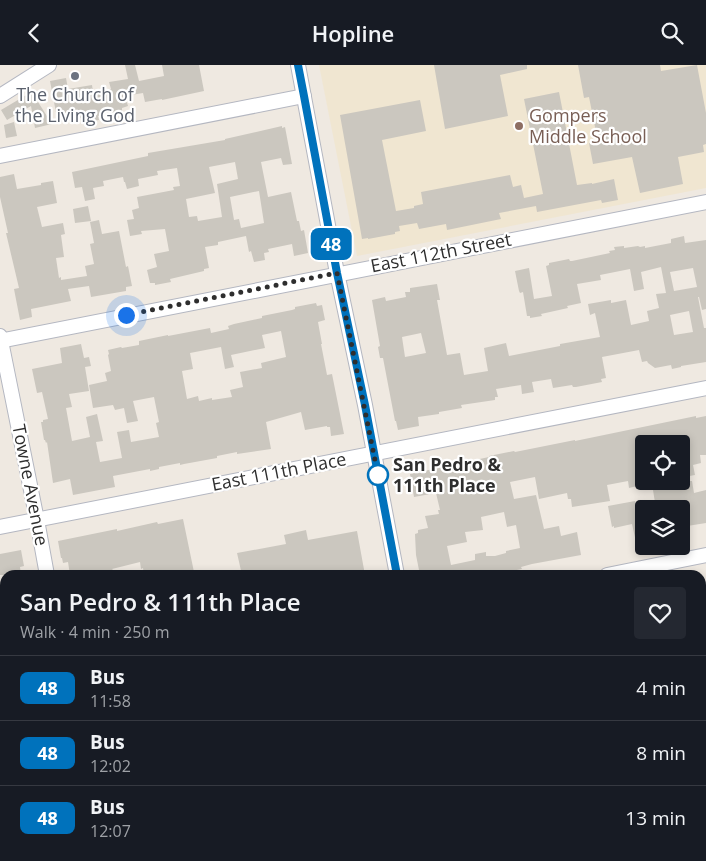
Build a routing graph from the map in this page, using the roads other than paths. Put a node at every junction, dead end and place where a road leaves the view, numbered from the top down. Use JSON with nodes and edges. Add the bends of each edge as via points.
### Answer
{"nodes":[{"id":1,"x":49,"y":65,"type":"edge"},
{"id":2,"x":298,"y":65,"type":"edge"},
{"id":3,"x":0,"y":96,"type":"edge"},
{"id":4,"x":304,"y":96,"type":"junction"},
{"id":5,"x":0,"y":155,"type":"edge"},
{"id":6,"x":706,"y":201,"type":"edge"},
{"id":7,"x":337,"y":273,"type":"junction"},
{"id":8,"x":0,"y":339,"type":"edge"},
{"id":9,"x":706,"y":388,"type":"edge"},
{"id":10,"x":374,"y":454,"type":"junction"},
{"id":11,"x":37,"y":520,"type":"junction"},
{"id":12,"x":0,"y":527,"type":"edge"},
{"id":13,"x":706,"y":555,"type":"edge"},
{"id":14,"x":46,"y":570,"type":"edge"},
{"id":15,"x":396,"y":570,"type":"edge"},
{"id":16,"x":632,"y":570,"type":"edge"}],
"edges":[{"from":1,"to":3,"type":"street"},
{"from":2,"to":4,"type":"street"},
{"from":4,"to":5,"type":"street"},
{"from":4,"to":7,"type":"street"},
{"from":6,"to":7,"type":"street","name":"East 112th Street"},
{"from":7,"to":8,"type":"street","name":"East 112th Street"},
{"from":7,"to":10,"type":"street"},
{"from":8,"to":11,"type":"street","name":"Towne Avenue"},
{"from":9,"to":10,"type":"street","name":"East 111th Place"},
{"from":10,"to":11,"type":"street","name":"East 111th Place"},
{"from":10,"to":15,"type":"street"},
{"from":11,"to":12,"type":"street","name":"East 111th Place"},
{"from":11,"to":14,"type":"street","name":"Towne Avenue"},
{"from":13,"to":16,"type":"street"}]}
